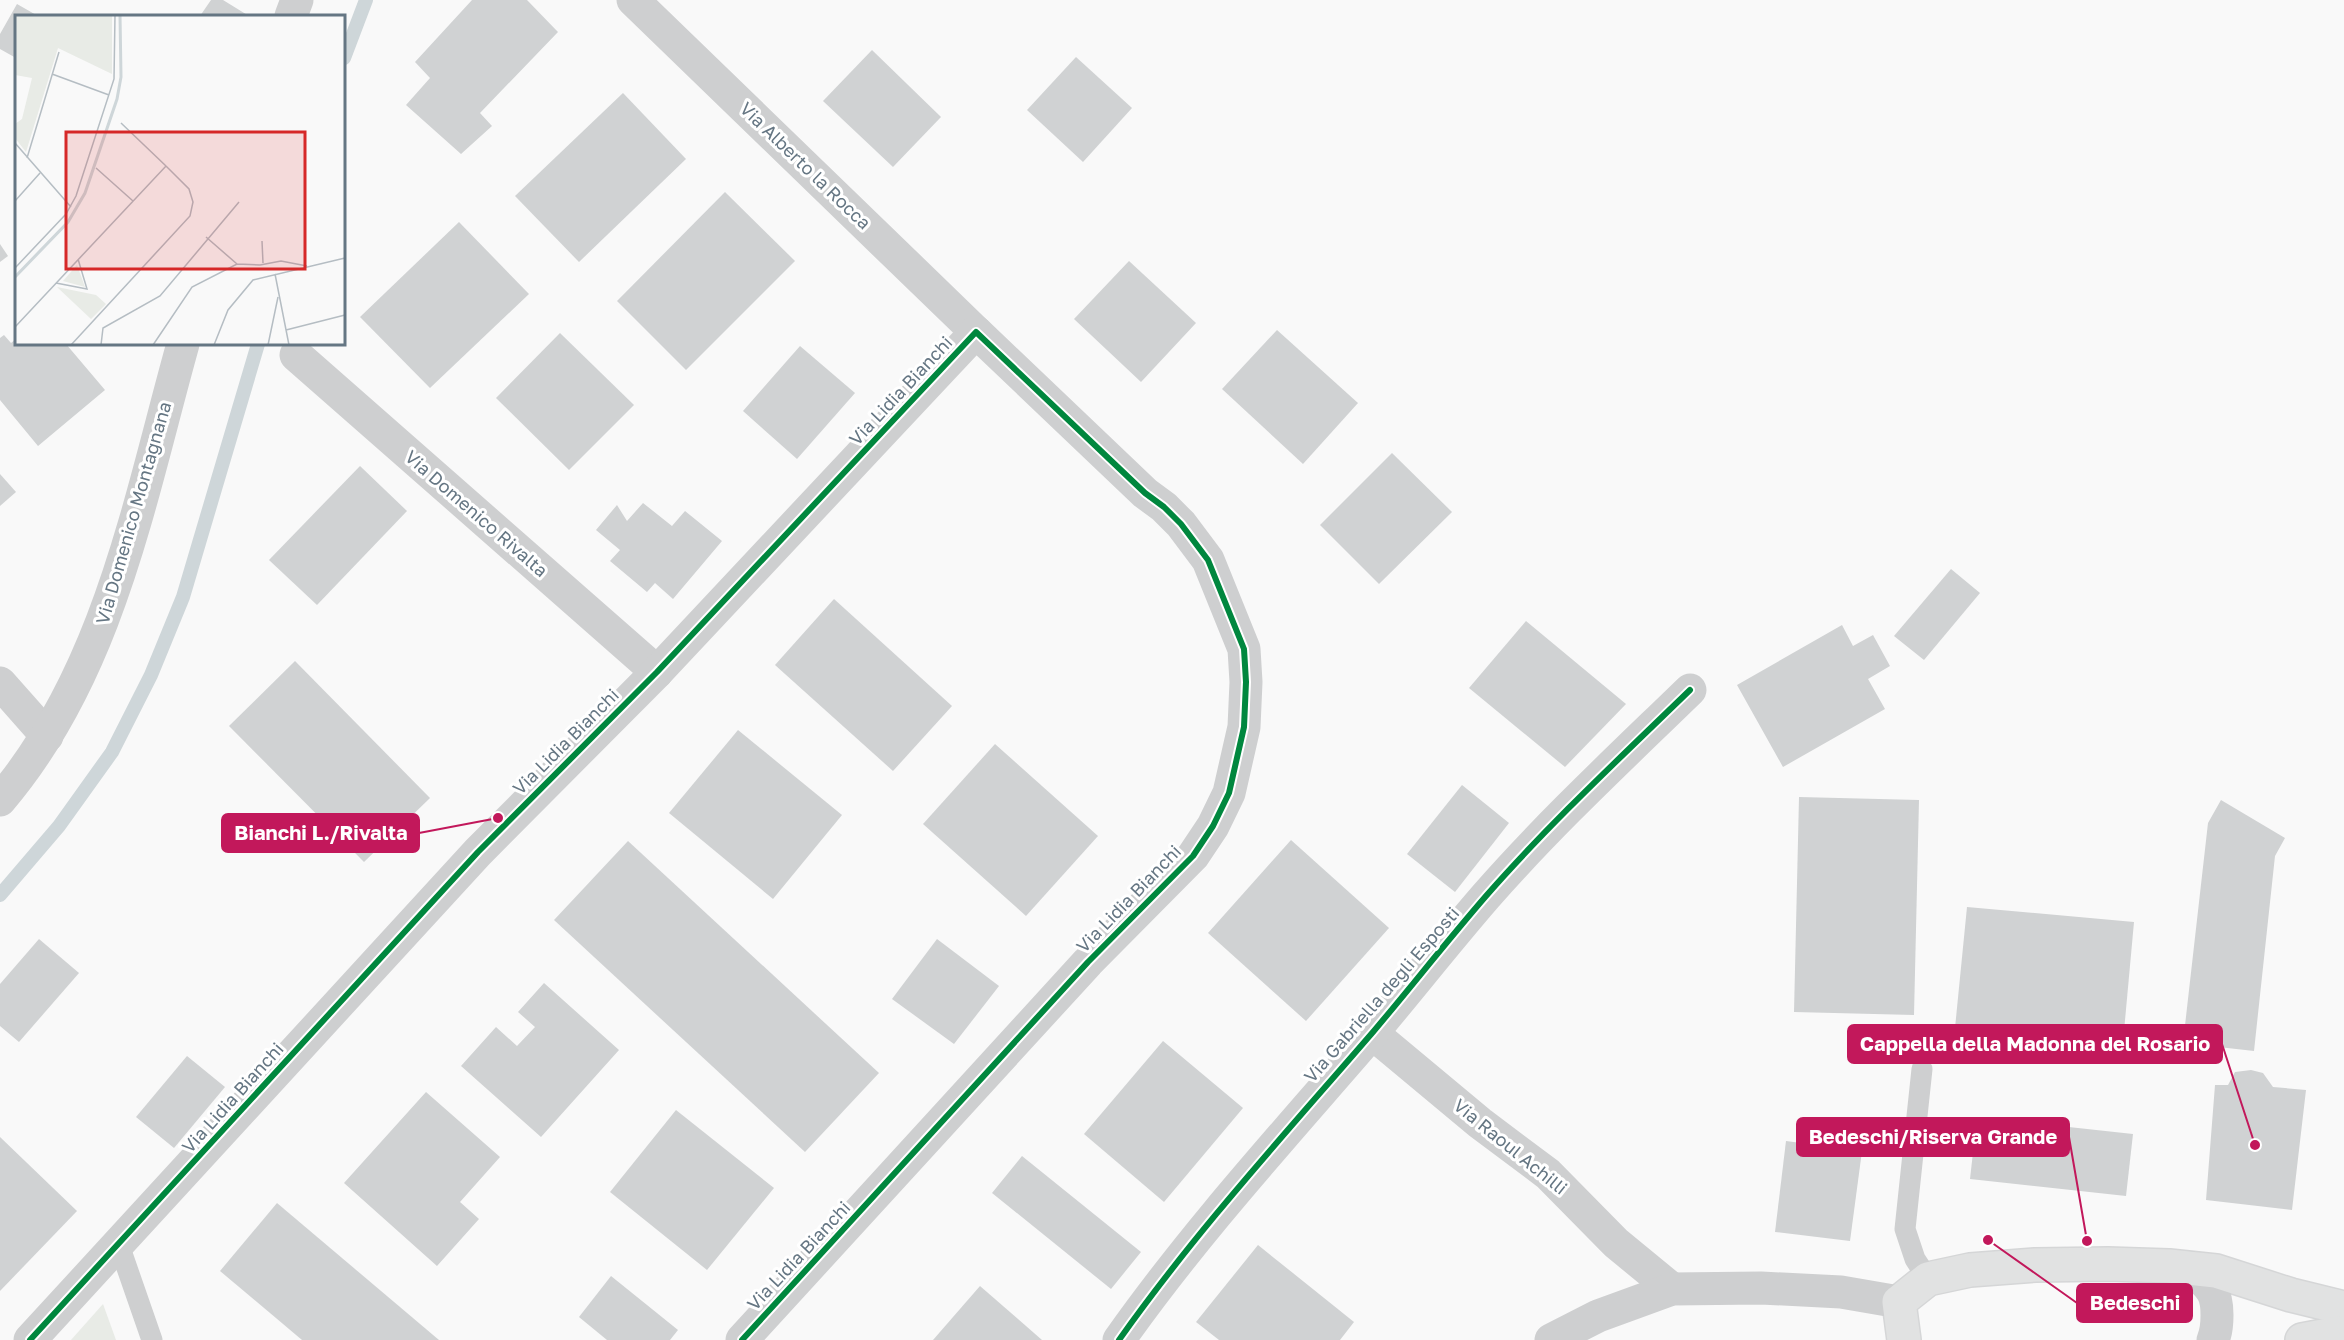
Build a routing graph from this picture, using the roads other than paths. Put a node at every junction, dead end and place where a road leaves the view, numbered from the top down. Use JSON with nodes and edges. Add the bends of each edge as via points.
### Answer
{"nodes":[{"id":1,"x":297,"y":0,"type":"edge"},
{"id":2,"x":633,"y":0,"type":"edge"},
{"id":3,"x":291,"y":15,"type":"edge"},
{"id":4,"x":976,"y":332,"type":"junction"},
{"id":5,"x":183,"y":345,"type":"edge"},
{"id":6,"x":296,"y":355,"type":"dead end"},
{"id":7,"x":657,"y":672,"type":"junction"},
{"id":8,"x":0,"y":682,"type":"edge"},
{"id":9,"x":1690,"y":690,"type":"dead end"},
{"id":10,"x":47,"y":736,"type":"junction"},
{"id":11,"x":0,"y":800,"type":"edge"},
{"id":12,"x":1372,"y":1033,"type":"junction"},
{"id":13,"x":1922,"y":1069,"type":"dead end"},
{"id":14,"x":119,"y":1245,"type":"junction"},
{"id":15,"x":2192,"y":1268,"type":"junction"},
{"id":16,"x":1928,"y":1279,"type":"junction"},
{"id":17,"x":1672,"y":1288,"type":"junction"},
{"id":18,"x":1899,"y":1302,"type":"junction"},
{"id":19,"x":2344,"y":1308,"type":"edge"},
{"id":20,"x":2344,"y":1332,"type":"edge"},
{"id":21,"x":30,"y":1340,"type":"edge"},
{"id":22,"x":152,"y":1340,"type":"edge"},
{"id":23,"x":742,"y":1340,"type":"edge"},
{"id":24,"x":1119,"y":1340,"type":"edge"},
{"id":25,"x":1551,"y":1340,"type":"edge"},
{"id":26,"x":1904,"y":1340,"type":"edge"},
{"id":27,"x":2213,"y":1340,"type":"edge"},
{"id":28,"x":2302,"y":1340,"type":"edge"}],
"edges":[{"from":1,"to":3,"type":"street"},
{"from":2,"to":4,"type":"street","name":"Via Alberto la Rocca"},
{"from":4,"to":7,"type":"street","name":"Via Lidia Bianchi"},
{"from":4,"to":23,"type":"street","name":"Via Lidia Bianchi","via":[[1164,507],[1208,560],[1244,649],[1246,703],[1236,772],[1213,826],[1193,856],[1088,962]]},
{"from":5,"to":10,"type":"street","name":"Via Domenico Montagnana","via":[[116,585],[86,662]]},
{"from":6,"to":7,"type":"street","name":"Via Domenico Rivalta"},
{"from":7,"to":14,"type":"street","name":"Via Lidia Bianchi","via":[[478,852]]},
{"from":8,"to":10,"type":"street"},
{"from":9,"to":12,"type":"street","name":"Via Gabriella degli Esposti","via":[[1486,896]]},
{"from":10,"to":11,"type":"street","name":"Via Domenico Montagnana"},
{"from":12,"to":17,"type":"street","name":"Via Raoul Achilli","via":[[1480,1124],[1548,1174],[1616,1243]]},
{"from":12,"to":24,"type":"street","name":"Via Gabriella degli Esposti","via":[[1260,1159]]},
{"from":13,"to":16,"type":"lane","via":[[1905,1229],[1915,1259]]},
{"from":14,"to":21,"type":"street","name":"Via Lidia Bianchi"},
{"from":14,"to":22,"type":"lane"},
{"from":15,"to":16,"type":"street","via":[[2035,1265],[1970,1270]]},
{"from":15,"to":19,"type":"street","via":[[2216,1271]]},
{"from":15,"to":27,"type":"street","via":[[2214,1293],[2217,1317]]},
{"from":16,"to":18,"type":"street"},
{"from":17,"to":18,"type":"street","via":[[1841,1292]]},
{"from":17,"to":25,"type":"street","via":[[1598,1316]]},
{"from":18,"to":26,"type":"street"},
{"from":20,"to":28,"type":"street"}]}
